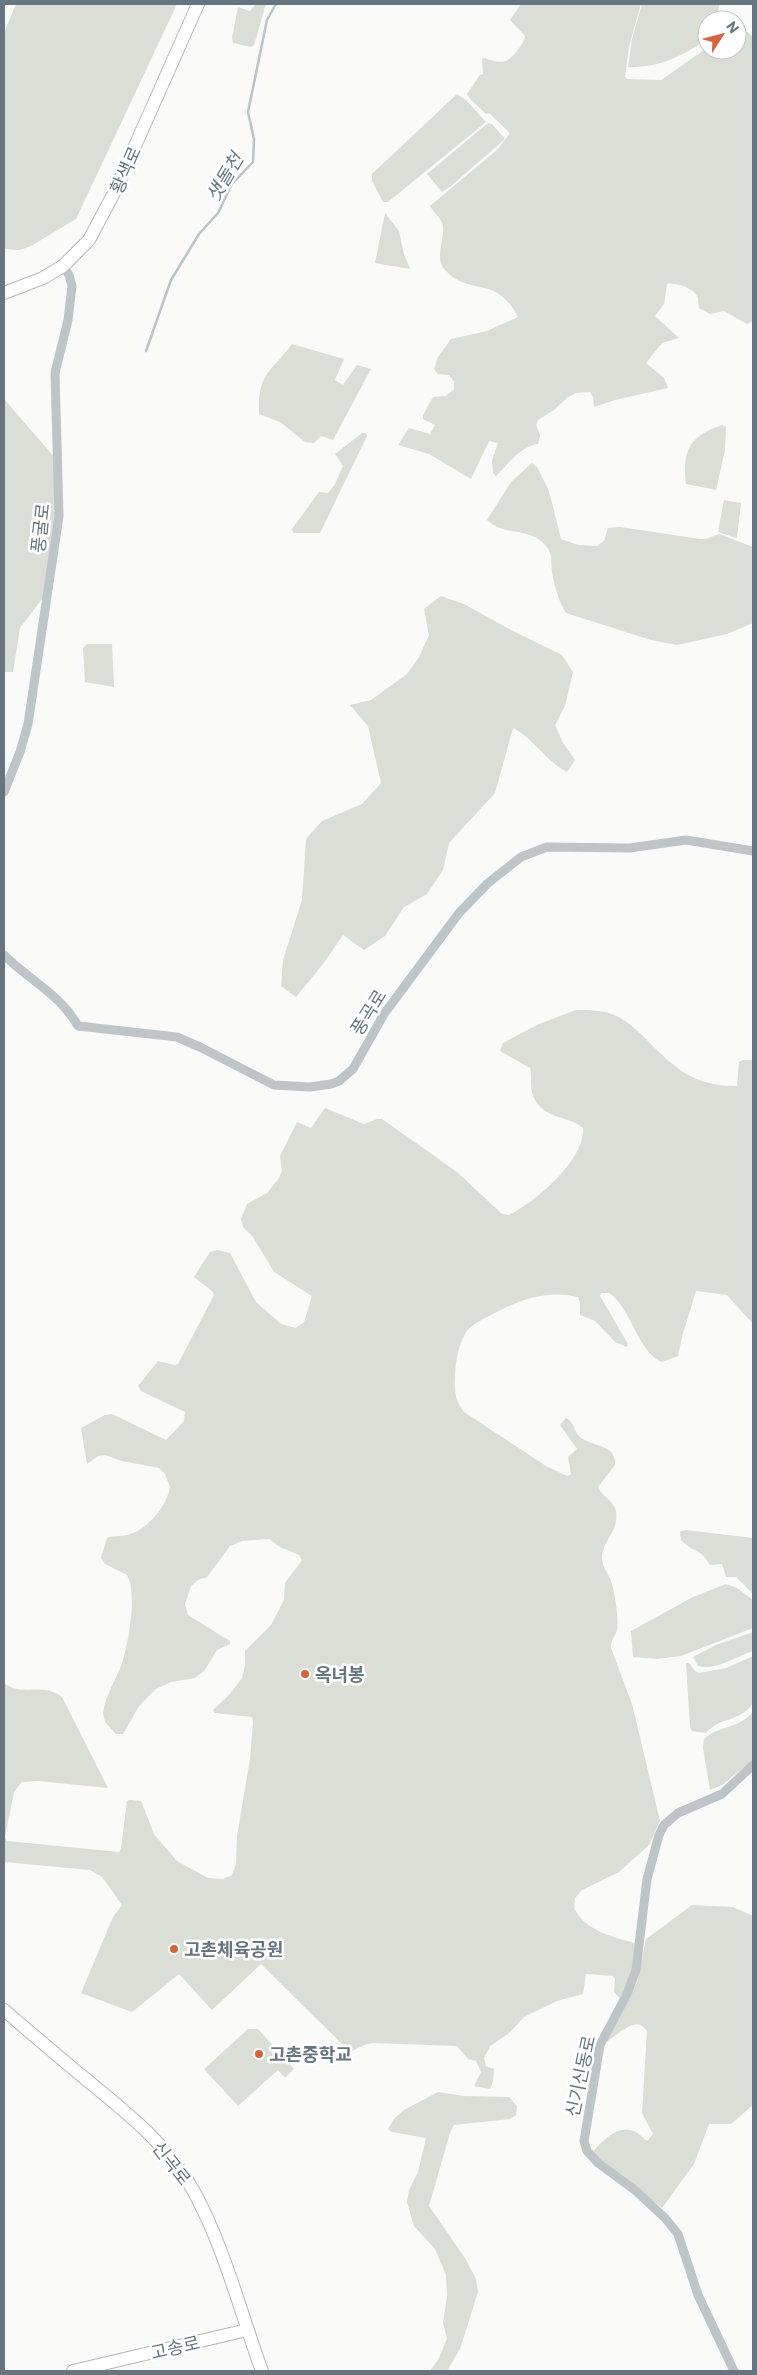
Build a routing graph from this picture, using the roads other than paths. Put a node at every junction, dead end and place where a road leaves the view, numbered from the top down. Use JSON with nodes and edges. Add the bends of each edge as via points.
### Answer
{"nodes":[{"id":1,"x":198,"y":4,"type":"edge"},
{"id":2,"x":63,"y":266,"type":"junction"},
{"id":3,"x":4,"y":293,"type":"edge"},
{"id":4,"x":4,"y":792,"type":"edge"},
{"id":5,"x":753,"y":851,"type":"edge"},
{"id":6,"x":4,"y":955,"type":"edge"},
{"id":7,"x":753,"y":1765,"type":"edge"},
{"id":8,"x":4,"y":2010,"type":"edge"},
{"id":9,"x":248,"y":2330,"type":"junction"},
{"id":10,"x":73,"y":2371,"type":"edge"},
{"id":11,"x":262,"y":2371,"type":"edge"},
{"id":12,"x":734,"y":2371,"type":"edge"}],
"edges":[{"from":1,"to":2,"type":"street","name":"황색로","via":[[107,210],[89,240]]},
{"from":2,"to":3,"type":"street","name":"황색로"},
{"from":2,"to":4,"type":"street","name":"풍굴로","via":[[70,275],[72,286],[68,320],[55,373],[59,516],[28,724]]},
{"from":5,"to":6,"type":"street","name":"풍곡로","via":[[686,840],[630,848],[547,847],[521,857],[477,893],[449,925],[384,1014],[353,1069],[339,1081],[320,1087],[274,1085],[177,1037],[78,1026],[72,1014],[54,995]]},
{"from":7,"to":12,"type":"street","name":"신기신동로","via":[[722,1794],[678,1813],[664,1825],[659,1836],[647,1880],[636,1970],[600,2045],[584,2141],[587,2151],[598,2163],[636,2191],[678,2234],[698,2295]]},
{"from":8,"to":9,"type":"street","name":"신곡로","via":[[133,2118],[167,2152],[193,2190],[207,2218]]},
{"from":9,"to":10,"type":"street","name":"고송로"},
{"from":9,"to":11,"type":"street","name":"신곡로"}]}
